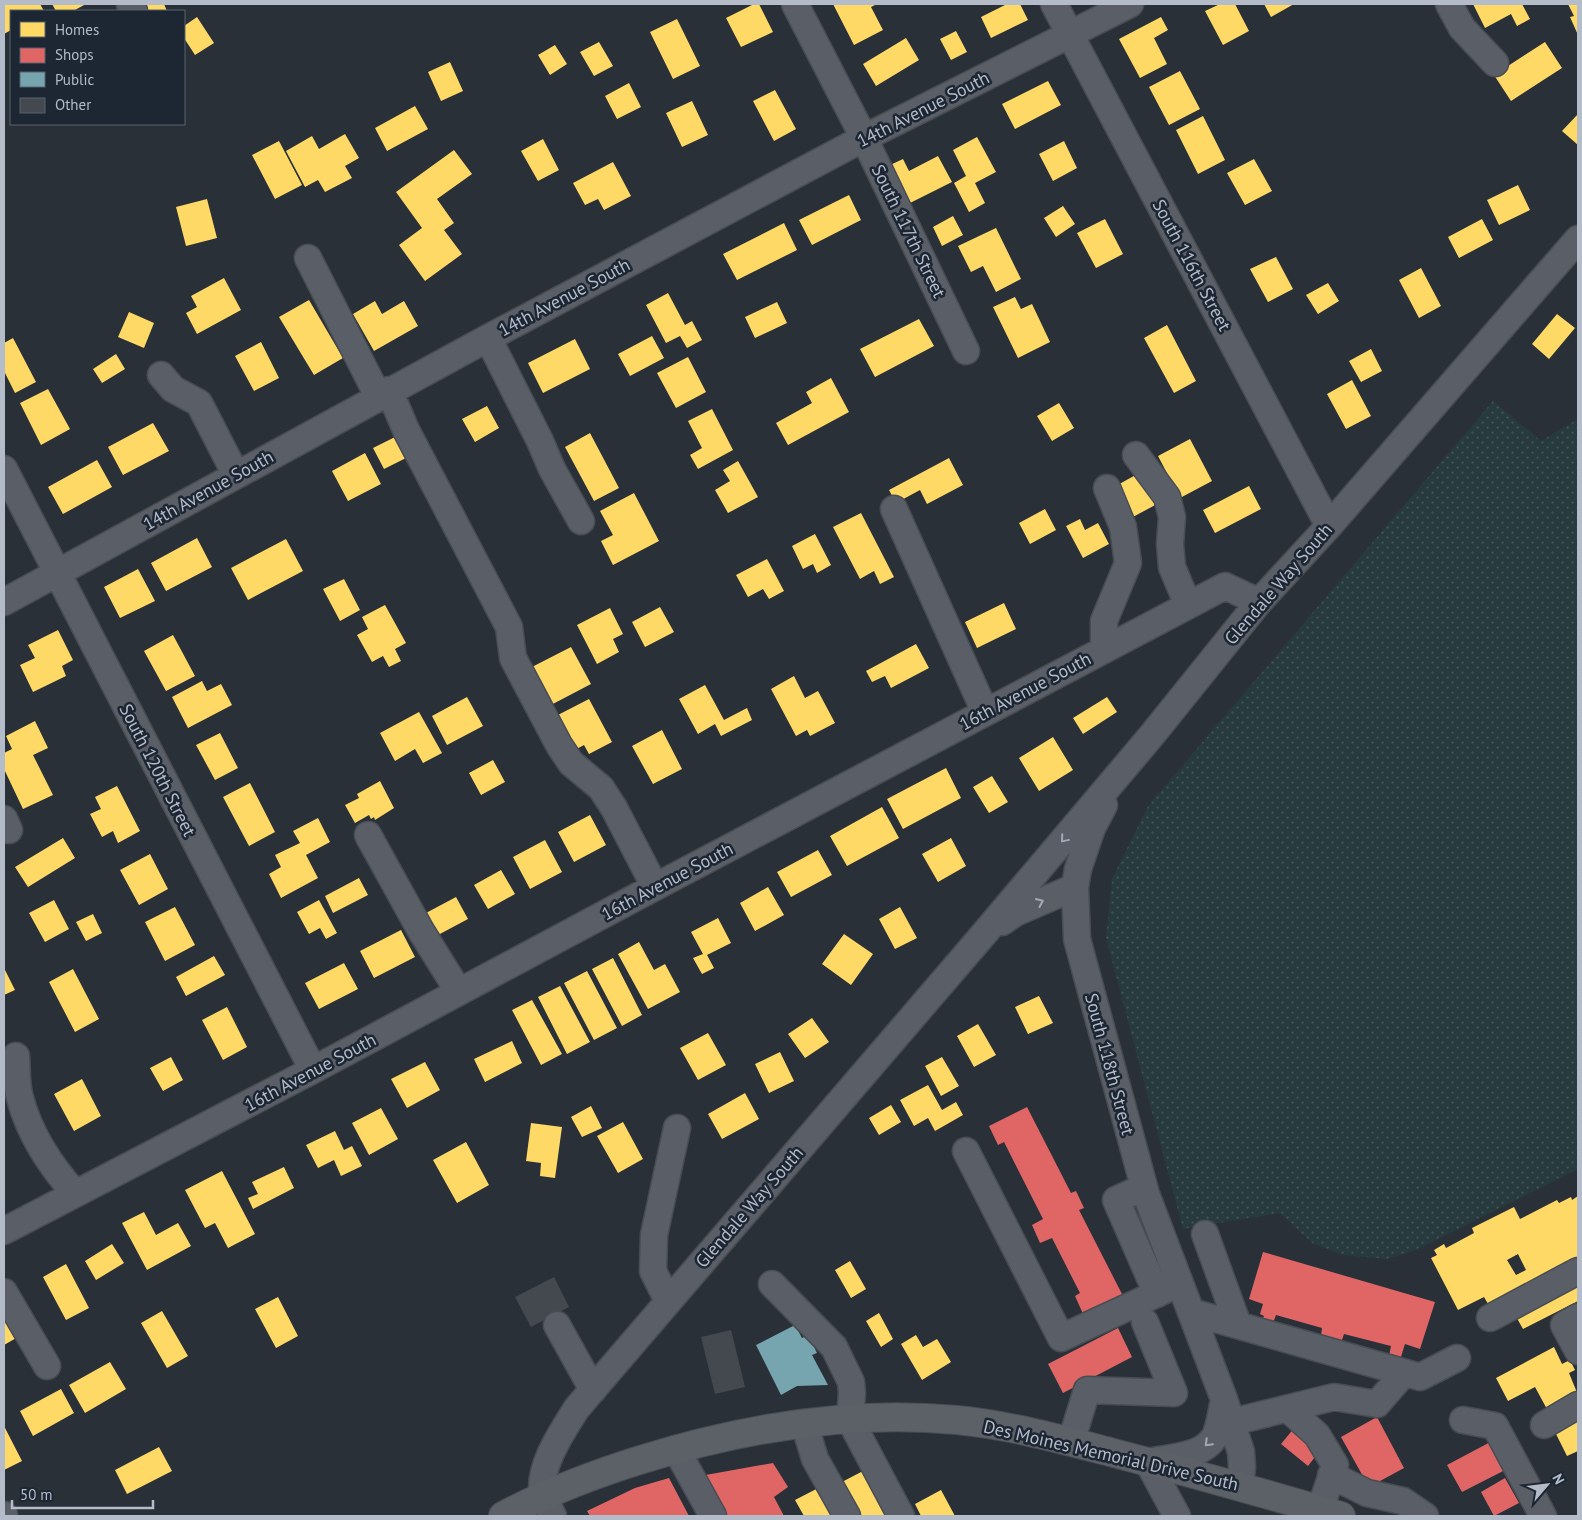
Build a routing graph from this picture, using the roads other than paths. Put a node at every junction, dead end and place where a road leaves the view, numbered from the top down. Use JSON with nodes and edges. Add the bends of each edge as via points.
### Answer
{"nodes":[{"id":1,"x":795,"y":4,"type":"edge"},
{"id":2,"x":1054,"y":4,"type":"edge"},
{"id":3,"x":1130,"y":4,"type":"edge"},
{"id":4,"x":1449,"y":4,"type":"edge"},
{"id":5,"x":1070,"y":35,"type":"junction"},
{"id":6,"x":1496,"y":63,"type":"dead end"},
{"id":7,"x":864,"y":138,"type":"junction"},
{"id":8,"x":1578,"y":239,"type":"edge"},
{"id":9,"x":308,"y":258,"type":"dead end"},
{"id":10,"x":488,"y":338,"type":"junction"},
{"id":11,"x":966,"y":351,"type":"dead end"},
{"id":12,"x":161,"y":375,"type":"dead end"},
{"id":13,"x":383,"y":393,"type":"junction"},
{"id":14,"x":1136,"y":455,"type":"dead end"},
{"id":15,"x":4,"y":470,"type":"edge"},
{"id":16,"x":236,"y":475,"type":"junction"},
{"id":17,"x":1107,"y":488,"type":"dead end"},
{"id":18,"x":894,"y":509,"type":"dead end"},
{"id":19,"x":582,"y":521,"type":"dead end"},
{"id":20,"x":1329,"y":526,"type":"junction"},
{"id":21,"x":57,"y":574,"type":"junction"},
{"id":22,"x":4,"y":602,"type":"edge"},
{"id":23,"x":1259,"y":602,"type":"junction"},
{"id":24,"x":1188,"y":605,"type":"junction"},
{"id":25,"x":1104,"y":649,"type":"junction"},
{"id":26,"x":985,"y":712,"type":"junction"},
{"id":27,"x":1152,"y":735,"type":"junction"},
{"id":28,"x":368,"y":835,"type":"dead end"},
{"id":29,"x":655,"y":886,"type":"junction"},
{"id":30,"x":1075,"y":887,"type":"junction"},
{"id":31,"x":983,"y":935,"type":"junction"},
{"id":32,"x":459,"y":992,"type":"junction"},
{"id":33,"x":16,"y":1056,"type":"dead end"},
{"id":34,"x":313,"y":1070,"type":"junction"},
{"id":35,"x":677,"y":1128,"type":"dead end"},
{"id":36,"x":966,"y":1151,"type":"dead end"},
{"id":37,"x":75,"y":1193,"type":"junction"},
{"id":38,"x":4,"y":1231,"type":"edge"},
{"id":39,"x":1205,"y":1234,"type":"dead end"},
{"id":40,"x":1578,"y":1271,"type":"edge"},
{"id":41,"x":772,"y":1284,"type":"dead end"},
{"id":42,"x":1169,"y":1288,"type":"junction"},
{"id":43,"x":4,"y":1292,"type":"edge"},
{"id":44,"x":668,"y":1301,"type":"junction"},
{"id":45,"x":1191,"y":1312,"type":"junction"},
{"id":46,"x":1578,"y":1317,"type":"edge"},
{"id":47,"x":1490,"y":1318,"type":"dead end"},
{"id":48,"x":1145,"y":1322,"type":"dead end"},
{"id":49,"x":557,"y":1325,"type":"dead end"},
{"id":50,"x":1238,"y":1325,"type":"junction"},
{"id":51,"x":1578,"y":1352,"type":"edge"},
{"id":52,"x":1457,"y":1358,"type":"dead end"},
{"id":53,"x":46,"y":1366,"type":"dead end"},
{"id":54,"x":1404,"y":1373,"type":"junction"},
{"id":55,"x":593,"y":1390,"type":"junction"},
{"id":56,"x":1578,"y":1405,"type":"edge"},
{"id":57,"x":1288,"y":1409,"type":"junction"},
{"id":58,"x":1228,"y":1410,"type":"junction"},
{"id":59,"x":850,"y":1420,"type":"junction"},
{"id":60,"x":1463,"y":1420,"type":"dead end"},
{"id":61,"x":804,"y":1423,"type":"junction"},
{"id":62,"x":1544,"y":1425,"type":"dead end"},
{"id":63,"x":1071,"y":1442,"type":"junction"},
{"id":64,"x":676,"y":1449,"type":"junction"},
{"id":65,"x":1148,"y":1462,"type":"junction"},
{"id":66,"x":1331,"y":1475,"type":"junction"},
{"id":67,"x":1240,"y":1485,"type":"junction"},
{"id":68,"x":548,"y":1505,"type":"edge"},
{"id":69,"x":1331,"y":1513,"type":"edge"},
{"id":70,"x":503,"y":1516,"type":"edge"},
{"id":71,"x":712,"y":1516,"type":"edge"},
{"id":72,"x":847,"y":1516,"type":"edge"},
{"id":73,"x":901,"y":1516,"type":"edge"},
{"id":74,"x":1177,"y":1516,"type":"edge"},
{"id":75,"x":1425,"y":1516,"type":"edge"},
{"id":76,"x":1543,"y":1516,"type":"edge"}],
"edges":[{"from":1,"to":7,"type":"street","name":"South 117th Street"},
{"from":2,"to":5,"type":"street","name":"South 116th Street"},
{"from":3,"to":5,"type":"street","name":"14th Avenue South"},
{"from":4,"to":6,"type":"street","via":[[1462,28]]},
{"from":5,"to":7,"type":"street","name":"14th Avenue South"},
{"from":5,"to":20,"type":"street","name":"South 116th Street"},
{"from":7,"to":10,"type":"street","name":"14th Avenue South"},
{"from":7,"to":11,"type":"street","name":"South 117th Street"},
{"from":8,"to":20,"type":"street","name":"Glendale Way South"},
{"from":9,"to":13,"type":"street"},
{"from":10,"to":13,"type":"street","name":"14th Avenue South"},
{"from":10,"to":19,"type":"street","via":[[552,469]]},
{"from":12,"to":16,"type":"street","via":[[173,389],[199,403]]},
{"from":13,"to":16,"type":"street","name":"14th Avenue South"},
{"from":13,"to":29,"type":"street","via":[[406,430],[509,627],[513,658],[559,744],[570,763],[601,788]]},
{"from":14,"to":24,"type":"street","via":[[1167,498],[1172,517],[1172,567]]},
{"from":15,"to":21,"type":"street","name":"South 120th Street"},
{"from":16,"to":21,"type":"street","name":"14th Avenue South"},
{"from":17,"to":25,"type":"street","via":[[1123,527],[1128,563],[1104,621]]},
{"from":18,"to":26,"type":"street"},
{"from":20,"to":23,"type":"street","name":"Glendale Way South"},
{"from":21,"to":22,"type":"street","name":"14th Avenue South"},
{"from":21,"to":34,"type":"street","name":"South 120th Street"},
{"from":23,"to":24,"type":"street","name":"16th Avenue South","via":[[1225,586]]},
{"from":23,"to":27,"type":"street","name":"Glendale Way South"},
{"from":24,"to":25,"type":"street","name":"16th Avenue South"},
{"from":25,"to":26,"type":"street","name":"16th Avenue South"},
{"from":26,"to":29,"type":"street","name":"16th Avenue South"},
{"from":27,"to":30,"type":"street","name":"South 118th Street","via":[[1107,799],[1092,828]]},
{"from":27,"to":31,"type":"street","name":"Glendale Way South","one_way":true},
{"from":28,"to":32,"type":"street"},
{"from":29,"to":32,"type":"street","name":"16th Avenue South"},
{"from":31,"to":30,"type":"street","name":"Glendale Way South","one_way":true,"via":[[1015,913]]},
{"from":30,"to":42,"type":"street","name":"South 118th Street","via":[[1077,939]]},
{"from":31,"to":44,"type":"street","name":"Glendale Way South"},
{"from":32,"to":34,"type":"street","name":"16th Avenue South"},
{"from":33,"to":37,"type":"street","via":[[19,1097],[28,1118],[56,1173]]},
{"from":34,"to":37,"type":"street","name":"16th Avenue South"},
{"from":35,"to":44,"type":"street","via":[[654,1235],[653,1271]]},
{"from":36,"to":42,"type":"street","via":[[1061,1338]]},
{"from":37,"to":38,"type":"street","name":"16th Avenue South"},
{"from":39,"to":50,"type":"street"},
{"from":40,"to":47,"type":"street"},
{"from":41,"to":59,"type":"street","via":[[834,1347],[850,1382]]},
{"from":42,"to":45,"type":"street","name":"South 118th Street"},
{"from":43,"to":53,"type":"street"},
{"from":44,"to":55,"type":"street","name":"Glendale Way South"},
{"from":45,"to":50,"type":"street"},
{"from":45,"to":58,"type":"street","name":"South 118th Street"},
{"from":46,"to":51,"type":"street","via":[[1564,1325]]},
{"from":48,"to":63,"type":"street","via":[[1174,1393],[1088,1390]]},
{"from":49,"to":55,"type":"street"},
{"from":50,"to":54,"type":"street"},
{"from":52,"to":54,"type":"street","via":[[1420,1378]]},
{"from":54,"to":57,"type":"street","via":[[1377,1404],[1334,1397]]},
{"from":55,"to":68,"type":"street","name":"Glendale Way South","via":[[561,1434],[543,1474]]},
{"from":56,"to":62,"type":"street"},
{"from":57,"to":58,"type":"street"},
{"from":57,"to":66,"type":"street","via":[[1317,1435],[1335,1464]]},
{"from":58,"to":65,"type":"street","one_way":true,"via":[[1206,1448]]},
{"from":58,"to":67,"type":"street","name":"South 118th Street","via":[[1241,1452]]},
{"from":59,"to":61,"type":"main road","name":"Des Moines Memorial Drive South"},
{"from":59,"to":63,"type":"main road","name":"Des Moines Memorial Drive South","via":[[958,1420],[1020,1429]]},
{"from":59,"to":73,"type":"street"},
{"from":60,"to":76,"type":"street","via":[[1495,1426]]},
{"from":61,"to":64,"type":"main road","name":"Des Moines Memorial Drive South","via":[[756,1429]]},
{"from":61,"to":72,"type":"street","via":[[815,1459]]},
{"from":63,"to":65,"type":"main road","name":"Des Moines Memorial Drive South"},
{"from":64,"to":68,"type":"main road","name":"Des Moines Memorial Drive South","via":[[598,1473]]},
{"from":64,"to":71,"type":"street"},
{"from":65,"to":67,"type":"main road","name":"Des Moines Memorial Drive South"},
{"from":65,"to":74,"type":"street"},
{"from":66,"to":69,"type":"street"},
{"from":66,"to":75,"type":"street","via":[[1367,1493],[1403,1501]]},
{"from":67,"to":69,"type":"main road","name":"Des Moines Memorial Drive South"},
{"from":68,"to":70,"type":"main road","name":"Des Moines Memorial Drive South"}]}
